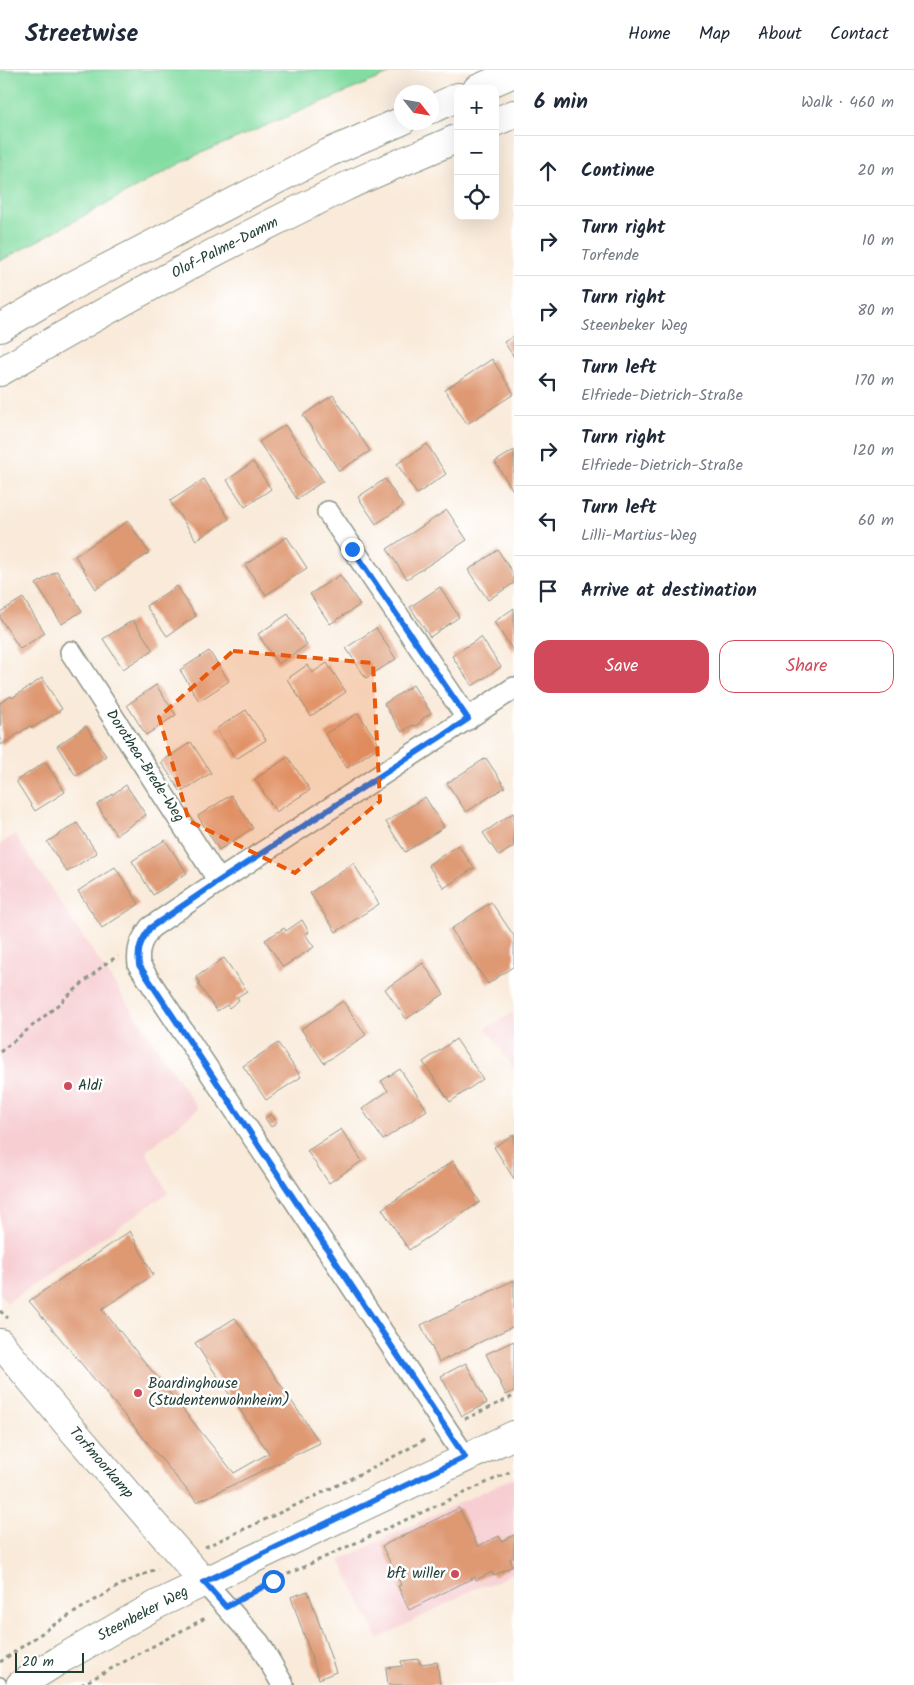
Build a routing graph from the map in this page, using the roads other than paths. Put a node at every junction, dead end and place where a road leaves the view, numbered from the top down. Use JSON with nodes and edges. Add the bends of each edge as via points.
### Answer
{"nodes":[{"id":1,"x":514,"y":73,"type":"edge"},
{"id":2,"x":486,"y":85,"type":"edge"},
{"id":3,"x":454,"y":99,"type":"edge"},
{"id":4,"x":439,"y":105,"type":"edge"},
{"id":5,"x":514,"y":114,"type":"edge"},
{"id":6,"x":499,"y":120,"type":"edge"},
{"id":7,"x":394,"y":125,"type":"edge"},
{"id":8,"x":454,"y":140,"type":"edge"},
{"id":9,"x":0,"y":328,"type":"edge"},
{"id":10,"x":0,"y":372,"type":"edge"},
{"id":11,"x":328,"y":512,"type":"dead end"},
{"id":12,"x":70,"y":652,"type":"dead end"},
{"id":13,"x":512,"y":694,"type":"edge"},
{"id":14,"x":468,"y":719,"type":"junction"},
{"id":15,"x":219,"y":881,"type":"junction"},
{"id":16,"x":0,"y":1343,"type":"edge"},
{"id":17,"x":514,"y":1434,"type":"edge"},
{"id":18,"x":465,"y":1457,"type":"junction"},
{"id":19,"x":204,"y":1582,"type":"junction"},
{"id":20,"x":20,"y":1685,"type":"edge"},
{"id":21,"x":283,"y":1685,"type":"edge"}],
"edges":[{"from":1,"to":2,"type":"main road"},
{"from":3,"to":4,"type":"main road"},
{"from":5,"to":6,"type":"main road"},
{"from":7,"to":9,"type":"main road","via":[[328,153],[70,287]]},
{"from":8,"to":10,"type":"main road","name":"Olof-Palme-Damm","via":[[267,226],[87,321]]},
{"from":11,"to":14,"type":"street"},
{"from":12,"to":15,"type":"street","name":"Dorothea-Brede-Weg"},
{"from":13,"to":14,"type":"street"},
{"from":14,"to":15,"type":"street"},
{"from":15,"to":18,"type":"street","via":[[150,928],[137,952],[139,965]]},
{"from":16,"to":19,"type":"main road","name":"Torfmoorkamp"},
{"from":17,"to":18,"type":"main road","name":"Steenbeker Weg"},
{"from":18,"to":19,"type":"main road","name":"Steenbeker Weg"},
{"from":19,"to":20,"type":"main road","name":"Steenbeker Weg","via":[[156,1605]]},
{"from":19,"to":21,"type":"street","via":[[259,1643]]}]}
